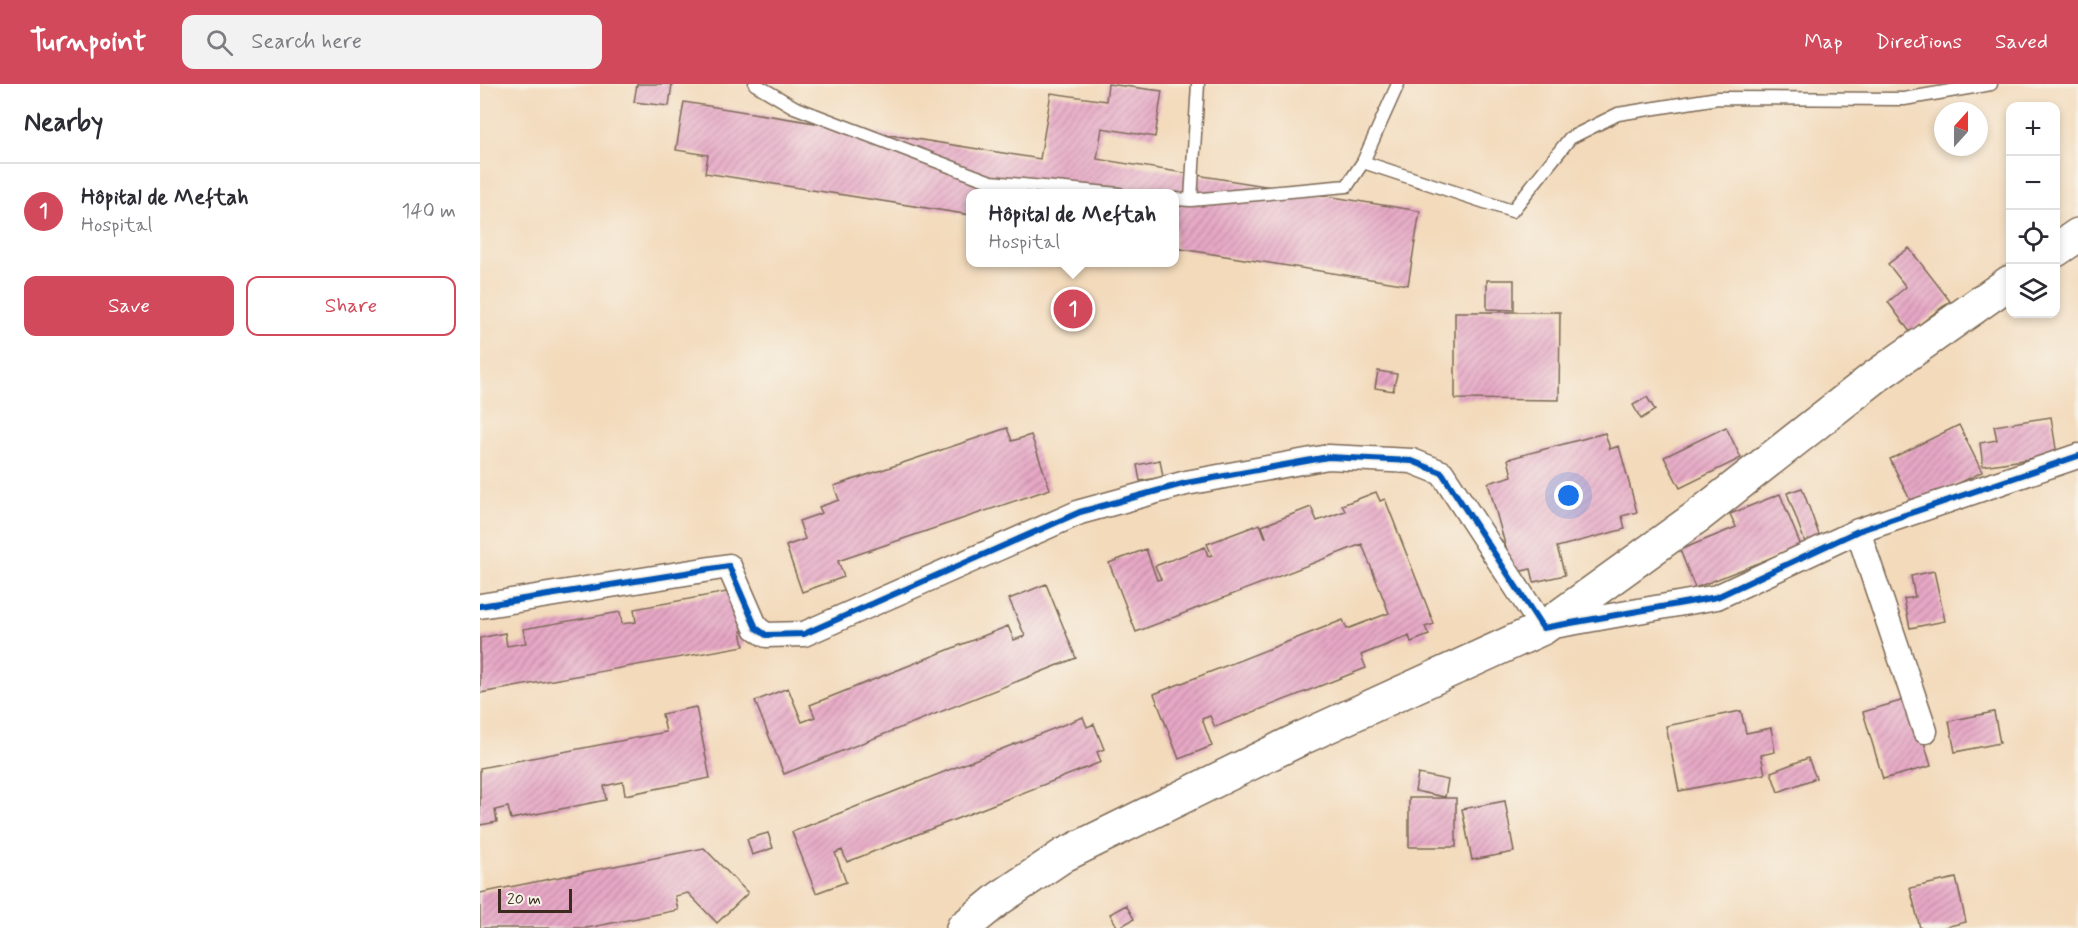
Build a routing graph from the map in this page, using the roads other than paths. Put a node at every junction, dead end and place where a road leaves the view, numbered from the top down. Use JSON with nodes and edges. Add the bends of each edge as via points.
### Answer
{"nodes":[{"id":1,"x":755,"y":84,"type":"edge"},
{"id":2,"x":1198,"y":84,"type":"edge"},
{"id":3,"x":1398,"y":84,"type":"edge"},
{"id":4,"x":1991,"y":84,"type":"edge"},
{"id":5,"x":1363,"y":162,"type":"junction"},
{"id":6,"x":1066,"y":189,"type":"edge"},
{"id":7,"x":1179,"y":199,"type":"edge"},
{"id":8,"x":1191,"y":200,"type":"junction"},
{"id":9,"x":2078,"y":235,"type":"edge"},
{"id":10,"x":2060,"y":247,"type":"edge"},
{"id":11,"x":2006,"y":285,"type":"edge"},
{"id":12,"x":2078,"y":456,"type":"edge"},
{"id":13,"x":1858,"y":531,"type":"junction"},
{"id":14,"x":480,"y":606,"type":"edge"},
{"id":15,"x":1543,"y":628,"type":"junction"},
{"id":16,"x":1926,"y":731,"type":"dead end"},
{"id":17,"x":963,"y":928,"type":"edge"}],
"edges":[{"from":1,"to":6,"type":"lane","via":[[794,107],[991,182]]},
{"from":2,"to":8,"type":"lane"},
{"from":3,"to":5,"type":"lane"},
{"from":4,"to":5,"type":"lane","via":[[1904,99],[1718,98],[1618,114],[1570,138],[1512,211]]},
{"from":5,"to":8,"type":"lane","via":[[1347,186]]},
{"from":7,"to":8,"type":"lane"},
{"from":9,"to":10,"type":"main road"},
{"from":11,"to":15,"type":"main road","via":[[1875,377],[1698,516]]},
{"from":12,"to":13,"type":"street"},
{"from":13,"to":15,"type":"street","via":[[1717,597]]},
{"from":13,"to":16,"type":"street"},
{"from":14,"to":15,"type":"street","via":[[729,566],[756,628],[766,635],[804,634],[1080,512],[1186,483],[1328,458],[1412,461],[1442,473]]},
{"from":15,"to":17,"type":"main road","via":[[1302,738],[1064,855]]}]}
